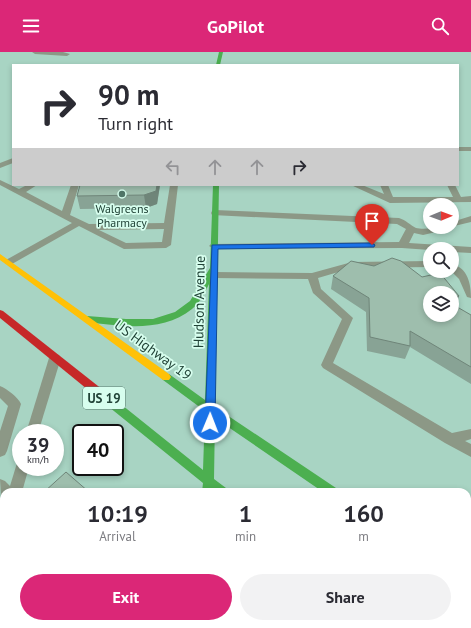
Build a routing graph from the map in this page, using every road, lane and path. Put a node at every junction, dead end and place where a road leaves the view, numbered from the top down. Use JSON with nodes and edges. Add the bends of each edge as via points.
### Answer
{"nodes":[{"id":1,"x":35,"y":52,"type":"edge"},
{"id":2,"x":221,"y":52,"type":"edge"},
{"id":3,"x":67,"y":54,"type":"dead end"},
{"id":4,"x":218,"y":64,"type":"edge"},
{"id":5,"x":471,"y":148,"type":"edge"},
{"id":6,"x":459,"y":149,"type":"edge"},
{"id":7,"x":12,"y":160,"type":"edge"},
{"id":8,"x":0,"y":166,"type":"edge"},
{"id":9,"x":0,"y":182,"type":"edge"},
{"id":10,"x":31,"y":186,"type":"edge"},
{"id":11,"x":75,"y":186,"type":"edge"},
{"id":12,"x":174,"y":186,"type":"edge"},
{"id":13,"x":216,"y":186,"type":"edge"},
{"id":14,"x":357,"y":186,"type":"edge"},
{"id":15,"x":384,"y":186,"type":"edge"},
{"id":16,"x":452,"y":186,"type":"edge"},
{"id":17,"x":19,"y":192,"type":"junction"},
{"id":18,"x":458,"y":198,"type":"edge"},
{"id":19,"x":459,"y":199,"type":"edge"},
{"id":20,"x":471,"y":199,"type":"edge"},
{"id":21,"x":390,"y":200,"type":"junction"},
{"id":22,"x":423,"y":200,"type":"edge"},
{"id":23,"x":215,"y":213,"type":"junction"},
{"id":24,"x":65,"y":216,"type":"junction"},
{"id":25,"x":471,"y":219,"type":"edge"},
{"id":26,"x":459,"y":223,"type":"edge"},
{"id":27,"x":82,"y":225,"type":"junction"},
{"id":28,"x":169,"y":226,"type":"junction"},
{"id":29,"x":411,"y":229,"type":"junction"},
{"id":30,"x":423,"y":232,"type":"edge"},
{"id":31,"x":402,"y":245,"type":"junction"},
{"id":32,"x":214,"y":246,"type":"junction"},
{"id":33,"x":471,"y":250,"type":"edge"},
{"id":34,"x":0,"y":256,"type":"edge"},
{"id":35,"x":9,"y":262,"type":"junction"},
{"id":36,"x":423,"y":264,"type":"edge"},
{"id":37,"x":214,"y":271,"type":"junction"},
{"id":38,"x":459,"y":271,"type":"edge"},
{"id":39,"x":312,"y":276,"type":"junction"},
{"id":40,"x":471,"y":295,"type":"edge"},
{"id":41,"x":0,"y":313,"type":"edge"},
{"id":42,"x":87,"y":319,"type":"junction"},
{"id":43,"x":55,"y":358,"type":"junction"},
{"id":44,"x":0,"y":391,"type":"edge"},
{"id":45,"x":210,"y":409,"type":"junction"},
{"id":46,"x":35,"y":424,"type":"edge"},
{"id":47,"x":471,"y":434,"type":"edge"},
{"id":48,"x":450,"y":439,"type":"junction"},
{"id":49,"x":0,"y":451,"type":"edge"},
{"id":50,"x":471,"y":452,"type":"edge"},
{"id":51,"x":19,"y":476,"type":"edge"},
{"id":52,"x":208,"y":482,"type":"junction"},
{"id":53,"x":16,"y":488,"type":"edge"},
{"id":54,"x":208,"y":488,"type":"edge"},
{"id":55,"x":216,"y":488,"type":"edge"},
{"id":56,"x":326,"y":488,"type":"edge"}],
"edges":[{"from":1,"to":3,"type":"lane"},
{"from":2,"to":4,"type":"main road"},
{"from":5,"to":6,"type":"lane"},
{"from":7,"to":8,"type":"lane"},
{"from":9,"to":17,"type":"lane"},
{"from":10,"to":17,"type":"lane"},
{"from":11,"to":24,"type":"lane"},
{"from":12,"to":28,"type":"lane"},
{"from":13,"to":23,"type":"main road","name":"Hudson Avenue"},
{"from":14,"to":21,"type":"lane"},
{"from":15,"to":21,"type":"lane"},
{"from":16,"to":18,"type":"lane"},
{"from":17,"to":24,"type":"lane"},
{"from":19,"to":20,"type":"lane"},
{"from":21,"to":22,"type":"lane"},
{"from":23,"to":29,"type":"lane","via":[[399,221]]},
{"from":23,"to":32,"type":"main road","name":"Hudson Avenue"},
{"from":24,"to":27,"type":"lane"},
{"from":25,"to":26,"type":"lane"},
{"from":27,"to":28,"type":"lane"},
{"from":27,"to":28,"type":"lane","via":[[124,246],[166,245]]},
{"from":27,"to":35,"type":"lane"},
{"from":29,"to":30,"type":"lane"},
{"from":29,"to":31,"type":"lane"},
{"from":31,"to":32,"type":"lane"},
{"from":31,"to":33,"type":"lane"},
{"from":32,"to":37,"type":"main road","name":"Hudson Avenue"},
{"from":34,"to":35,"type":"main road","name":"US Highway 19"},
{"from":35,"to":42,"type":"main road","name":"US Highway 19"},
{"from":36,"to":39,"type":"lane","via":[[352,265]]},
{"from":37,"to":39,"type":"lane"},
{"from":37,"to":42,"type":"main road","via":[[190,306],[173,317],[157,322]]},
{"from":37,"to":45,"type":"main road","name":"Hudson Avenue"},
{"from":38,"to":40,"type":"lane"},
{"from":39,"to":48,"type":"lane","via":[[317,291],[348,318],[327,365]]},
{"from":41,"to":43,"type":"main road","number":"US 19"},
{"from":42,"to":45,"type":"main road","name":"US Highway 19"},
{"from":43,"to":46,"type":"lane"},
{"from":43,"to":52,"type":"main road","number":"US 19"},
{"from":44,"to":49,"type":"lane","via":[[15,404]]},
{"from":45,"to":52,"type":"main road","name":"Hudson Avenue"},
{"from":45,"to":56,"type":"main road","name":"US Highway 19"},
{"from":47,"to":48,"type":"lane"},
{"from":48,"to":50,"type":"lane"},
{"from":51,"to":53,"type":"lane"},
{"from":52,"to":54,"type":"main road","name":"Hudson Avenue"},
{"from":52,"to":55,"type":"main road","number":"US 19"}]}
